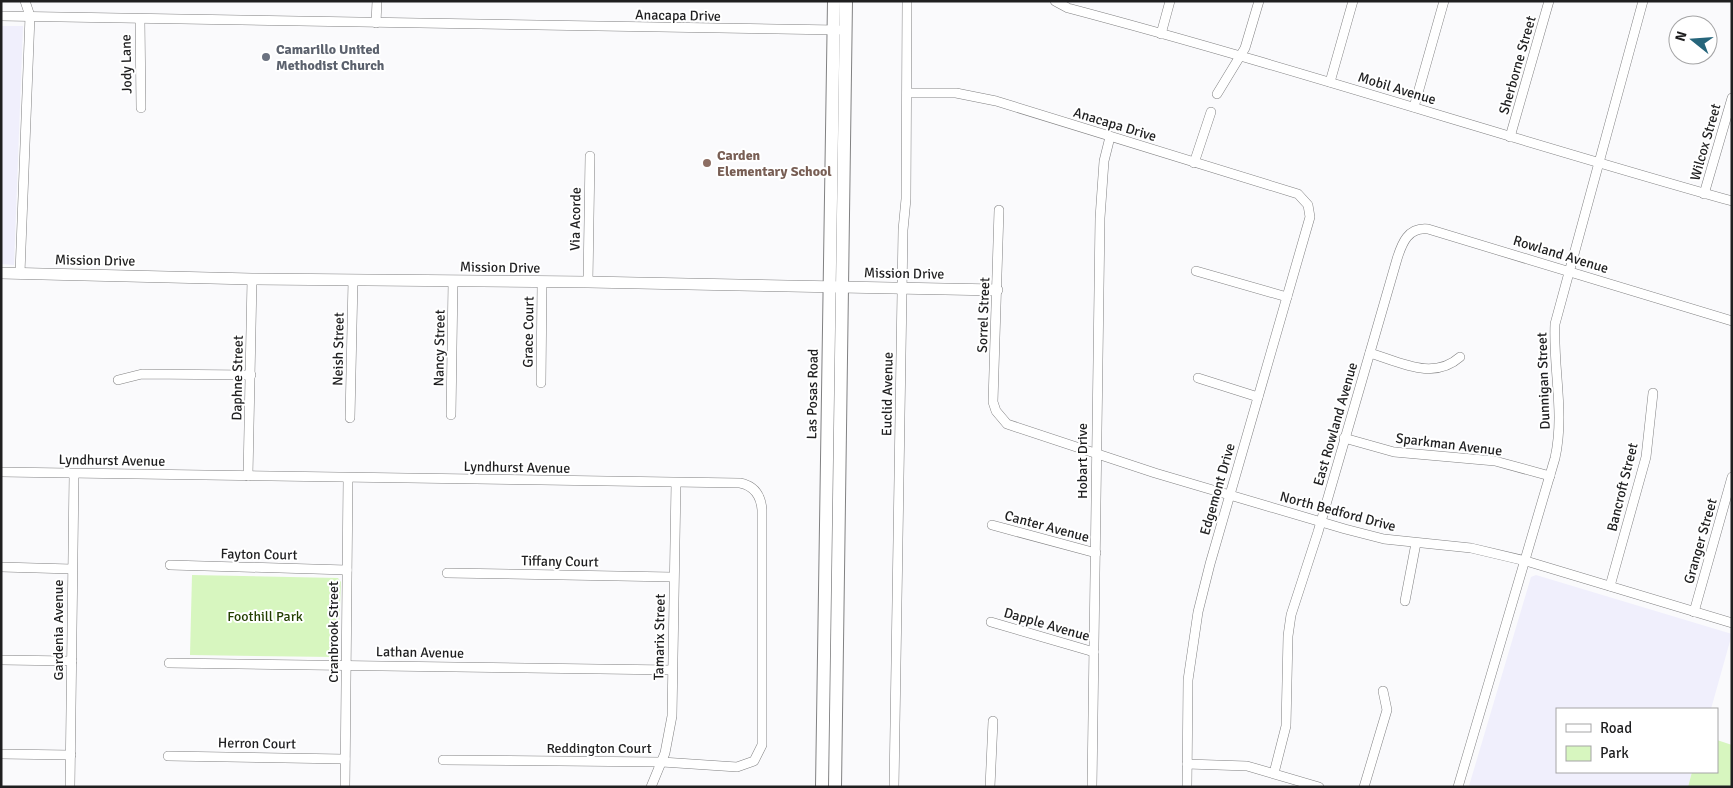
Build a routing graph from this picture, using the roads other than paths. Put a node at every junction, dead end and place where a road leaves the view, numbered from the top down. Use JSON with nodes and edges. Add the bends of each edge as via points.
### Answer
{"nodes":[{"id":1,"x":26,"y":1,"type":"edge"},
{"id":2,"x":377,"y":1,"type":"edge"},
{"id":3,"x":834,"y":1,"type":"edge"},
{"id":4,"x":846,"y":1,"type":"edge"},
{"id":5,"x":907,"y":1,"type":"edge"},
{"id":6,"x":1055,"y":1,"type":"edge"},
{"id":7,"x":1170,"y":1,"type":"edge"},
{"id":8,"x":1259,"y":1,"type":"edge"},
{"id":9,"x":1354,"y":1,"type":"edge"},
{"id":10,"x":1444,"y":1,"type":"edge"},
{"id":11,"x":1549,"y":1,"type":"edge"},
{"id":12,"x":1643,"y":1,"type":"edge"},
{"id":13,"x":1,"y":16,"type":"edge"},
{"id":14,"x":30,"y":16,"type":"junction"},
{"id":15,"x":140,"y":19,"type":"junction"},
{"id":16,"x":376,"y":23,"type":"junction"},
{"id":17,"x":839,"y":30,"type":"junction"},
{"id":18,"x":1161,"y":34,"type":"junction"},
{"id":19,"x":1241,"y":56,"type":"junction"},
{"id":20,"x":1330,"y":82,"type":"junction"},
{"id":21,"x":908,"y":93,"type":"junction"},
{"id":22,"x":1217,"y":94,"type":"dead end"},
{"id":23,"x":1732,"y":98,"type":"edge"},
{"id":24,"x":1414,"y":106,"type":"junction"},
{"id":25,"x":141,"y":108,"type":"dead end"},
{"id":26,"x":1211,"y":112,"type":"dead end"},
{"id":27,"x":1110,"y":137,"type":"junction"},
{"id":28,"x":1510,"y":137,"type":"junction"},
{"id":29,"x":590,"y":156,"type":"dead end"},
{"id":30,"x":1194,"y":163,"type":"junction"},
{"id":31,"x":1600,"y":164,"type":"junction"},
{"id":32,"x":1704,"y":194,"type":"junction"},
{"id":33,"x":1732,"y":202,"type":"edge"},
{"id":34,"x":1308,"y":205,"type":"joint"},
{"id":35,"x":999,"y":210,"type":"dead end"},
{"id":36,"x":1397,"y":259,"type":"joint"},
{"id":37,"x":1196,"y":271,"type":"dead end"},
{"id":38,"x":1569,"y":271,"type":"junction"},
{"id":39,"x":1,"y":273,"type":"edge"},
{"id":40,"x":20,"y":273,"type":"junction"},
{"id":41,"x":252,"y":279,"type":"junction"},
{"id":42,"x":353,"y":280,"type":"junction"},
{"id":43,"x":453,"y":281,"type":"junction"},
{"id":44,"x":588,"y":282,"type":"junction"},
{"id":45,"x":542,"y":283,"type":"junction"},
{"id":46,"x":835,"y":288,"type":"junction"},
{"id":47,"x":902,"y":288,"type":"junction"},
{"id":48,"x":997,"y":290,"type":"junction"},
{"id":49,"x":1287,"y":297,"type":"junction"},
{"id":50,"x":1732,"y":321,"type":"edge"},
{"id":51,"x":1370,"y":353,"type":"junction"},
{"id":52,"x":1460,"y":357,"type":"dead end"},
{"id":53,"x":251,"y":375,"type":"junction"},
{"id":54,"x":1198,"y":378,"type":"dead end"},
{"id":55,"x":118,"y":380,"type":"dead end"},
{"id":56,"x":540,"y":382,"type":"dead end"},
{"id":57,"x":1653,"y":393,"type":"dead end"},
{"id":58,"x":1258,"y":397,"type":"junction"},
{"id":59,"x":451,"y":415,"type":"dead end"},
{"id":60,"x":350,"y":418,"type":"dead end"},
{"id":61,"x":1000,"y":419,"type":"joint"},
{"id":62,"x":1344,"y":438,"type":"junction"},
{"id":63,"x":1096,"y":454,"type":"junction"},
{"id":64,"x":1,"y":472,"type":"edge"},
{"id":65,"x":74,"y":474,"type":"junction"},
{"id":66,"x":248,"y":476,"type":"junction"},
{"id":67,"x":1550,"y":476,"type":"junction"},
{"id":68,"x":1732,"y":477,"type":"edge"},
{"id":69,"x":348,"y":478,"type":"junction"},
{"id":70,"x":676,"y":483,"type":"junction"},
{"id":71,"x":1230,"y":495,"type":"junction"},
{"id":72,"x":1320,"y":522,"type":"junction"},
{"id":73,"x":992,"y":525,"type":"dead end"},
{"id":74,"x":1416,"y":543,"type":"junction"},
{"id":75,"x":1096,"y":553,"type":"junction"},
{"id":76,"x":1526,"y":561,"type":"junction"},
{"id":77,"x":170,"y":566,"type":"dead end"},
{"id":78,"x":1,"y":567,"type":"edge"},
{"id":79,"x":72,"y":569,"type":"junction"},
{"id":80,"x":347,"y":570,"type":"junction"},
{"id":81,"x":447,"y":573,"type":"dead end"},
{"id":82,"x":674,"y":577,"type":"junction"},
{"id":83,"x":1610,"y":586,"type":"junction"},
{"id":84,"x":1405,"y":601,"type":"dead end"},
{"id":85,"x":1694,"y":612,"type":"junction"},
{"id":86,"x":991,"y":622,"type":"dead end"},
{"id":87,"x":1732,"y":623,"type":"edge"},
{"id":88,"x":1094,"y":652,"type":"junction"},
{"id":89,"x":1,"y":660,"type":"edge"},
{"id":90,"x":72,"y":661,"type":"junction"},
{"id":91,"x":169,"y":663,"type":"dead end"},
{"id":92,"x":347,"y":666,"type":"junction"},
{"id":93,"x":672,"y":670,"type":"junction"},
{"id":94,"x":1382,"y":691,"type":"dead end"},
{"id":95,"x":993,"y":721,"type":"dead end"},
{"id":96,"x":1,"y":754,"type":"edge"},
{"id":97,"x":71,"y":755,"type":"junction"},
{"id":98,"x":168,"y":756,"type":"dead end"},
{"id":99,"x":345,"y":759,"type":"junction"},
{"id":100,"x":443,"y":760,"type":"dead end"},
{"id":101,"x":754,"y":761,"type":"joint"},
{"id":102,"x":662,"y":762,"type":"junction"},
{"id":103,"x":1187,"y":764,"type":"junction"},
{"id":104,"x":1274,"y":773,"type":"junction"},
{"id":105,"x":70,"y":787,"type":"edge"},
{"id":106,"x":345,"y":787,"type":"edge"},
{"id":107,"x":651,"y":787,"type":"edge"},
{"id":108,"x":822,"y":787,"type":"edge"},
{"id":109,"x":835,"y":787,"type":"edge"},
{"id":110,"x":894,"y":787,"type":"edge"},
{"id":111,"x":990,"y":787,"type":"edge"},
{"id":112,"x":1092,"y":787,"type":"edge"},
{"id":113,"x":1187,"y":787,"type":"edge"},
{"id":114,"x":1319,"y":787,"type":"edge"},
{"id":115,"x":1364,"y":787,"type":"edge"},
{"id":116,"x":1458,"y":787,"type":"edge"}],
"edges":[{"from":1,"to":14,"type":"street"},
{"from":2,"to":16,"type":"street"},
{"from":3,"to":17,"type":"main road","name":"Las Posas Road"},
{"from":4,"to":17,"type":"main road","name":"Las Posas Road"},
{"from":5,"to":21,"type":"street","name":"Euclid Avenue"},
{"from":6,"to":18,"type":"street","name":"Mobil Avenue","via":[[1068,8]]},
{"from":7,"to":18,"type":"street"},
{"from":8,"to":19,"type":"street"},
{"from":9,"to":20,"type":"street"},
{"from":10,"to":24,"type":"street"},
{"from":11,"to":28,"type":"street","name":"Sherborne Street"},
{"from":12,"to":31,"type":"street","name":"Dunnigan Street"},
{"from":13,"to":14,"type":"street","name":"Anacapa Drive"},
{"from":14,"to":15,"type":"street","name":"Anacapa Drive"},
{"from":14,"to":40,"type":"street"},
{"from":15,"to":16,"type":"street","name":"Anacapa Drive"},
{"from":15,"to":25,"type":"street","name":"Jody Lane"},
{"from":16,"to":17,"type":"street","name":"Anacapa Drive"},
{"from":17,"to":46,"type":"main road","name":"Las Posas Road"},
{"from":18,"to":19,"type":"street","name":"Mobil Avenue"},
{"from":19,"to":20,"type":"street","name":"Mobil Avenue"},
{"from":19,"to":22,"type":"street"},
{"from":20,"to":24,"type":"street","name":"Mobil Avenue"},
{"from":21,"to":27,"type":"street","name":"Anacapa Drive","via":[[977,96]]},
{"from":21,"to":47,"type":"street","name":"Euclid Avenue"},
{"from":23,"to":32,"type":"street","name":"Wilcox Street"},
{"from":24,"to":28,"type":"street","name":"Mobil Avenue"},
{"from":26,"to":30,"type":"street"},
{"from":27,"to":30,"type":"street","name":"Anacapa Drive"},
{"from":27,"to":63,"type":"street","name":"Hobart Drive","via":[[1102,180]]},
{"from":28,"to":31,"type":"street","name":"Mobil Avenue"},
{"from":29,"to":44,"type":"street","name":"Via Acorde"},
{"from":30,"to":34,"type":"street","name":"Anacapa Drive","via":[[1298,194]]},
{"from":31,"to":32,"type":"street","name":"Mobil Avenue"},
{"from":31,"to":38,"type":"street","name":"Dunnigan Street"},
{"from":32,"to":33,"type":"street","name":"Mobil Avenue"},
{"from":34,"to":49,"type":"street","name":"Edgemont Drive","via":[[1310,217]]},
{"from":35,"to":48,"type":"street","name":"Sorrel Street"},
{"from":36,"to":38,"type":"street","name":"Rowland Avenue","via":[[1405,238],[1423,228]]},
{"from":36,"to":51,"type":"street","name":"East Rowland Avenue"},
{"from":37,"to":49,"type":"street"},
{"from":38,"to":50,"type":"street","name":"Rowland Avenue"},
{"from":38,"to":67,"type":"street","name":"Dunnigan Street","via":[[1555,324],[1554,349],[1561,422]]},
{"from":39,"to":40,"type":"street","name":"Mission Drive"},
{"from":40,"to":41,"type":"street","name":"Mission Drive"},
{"from":41,"to":42,"type":"street","name":"Mission Drive"},
{"from":41,"to":53,"type":"street","name":"Daphne Street"},
{"from":42,"to":43,"type":"street","name":"Mission Drive"},
{"from":42,"to":60,"type":"street","name":"Neish Street"},
{"from":43,"to":45,"type":"street","name":"Mission Drive"},
{"from":43,"to":59,"type":"street","name":"Nancy Street"},
{"from":44,"to":45,"type":"street","name":"Mission Drive"},
{"from":44,"to":46,"type":"street","name":"Mission Drive"},
{"from":45,"to":56,"type":"street","name":"Grace Court"},
{"from":46,"to":47,"type":"street","name":"Mission Drive"},
{"from":46,"to":108,"type":"main road","name":"Las Posas Road"},
{"from":46,"to":109,"type":"main road","name":"Las Posas Road"},
{"from":47,"to":48,"type":"street","name":"Mission Drive"},
{"from":47,"to":110,"type":"street","name":"Euclid Avenue"},
{"from":48,"to":61,"type":"street","name":"Sorrel Street","via":[[993,402]]},
{"from":49,"to":58,"type":"street","name":"Edgemont Drive"},
{"from":51,"to":52,"type":"street","via":[[1431,370],[1446,367]]},
{"from":51,"to":62,"type":"street","name":"East Rowland Avenue"},
{"from":53,"to":55,"type":"street","via":[[142,374]]},
{"from":53,"to":66,"type":"street","name":"Daphne Street"},
{"from":54,"to":58,"type":"street"},
{"from":57,"to":83,"type":"street","name":"Bancroft Street","via":[[1646,457]]},
{"from":58,"to":71,"type":"street","name":"Edgemont Drive"},
{"from":61,"to":63,"type":"street","name":"North Bedford Drive","via":[[1025,432]]},
{"from":62,"to":67,"type":"street","name":"Sparkman Avenue","via":[[1394,452],[1495,461]]},
{"from":62,"to":72,"type":"street","name":"East Rowland Avenue"},
{"from":63,"to":71,"type":"street","name":"North Bedford Drive"},
{"from":63,"to":75,"type":"street","name":"Hobart Drive"},
{"from":64,"to":65,"type":"street","name":"Lyndhurst Avenue"},
{"from":65,"to":66,"type":"street","name":"Lyndhurst Avenue"},
{"from":65,"to":79,"type":"street","name":"Gardenia Avenue"},
{"from":66,"to":69,"type":"street","name":"Lyndhurst Avenue"},
{"from":67,"to":76,"type":"street","name":"Dunnigan Street"},
{"from":68,"to":85,"type":"street","name":"Granger Street"},
{"from":69,"to":70,"type":"street","name":"Lyndhurst Avenue"},
{"from":69,"to":80,"type":"street","name":"Cranbrook Street"},
{"from":70,"to":82,"type":"street","name":"Tamarix Street"},
{"from":70,"to":101,"type":"street","name":"Lyndhurst Avenue","via":[[740,483],[754,489],[760,498],[762,744]]},
{"from":71,"to":72,"type":"street","name":"North Bedford Drive"},
{"from":71,"to":103,"type":"street","name":"Edgemont Drive","via":[[1210,564],[1192,648],[1188,680]]},
{"from":72,"to":74,"type":"street","name":"North Bedford Drive","via":[[1373,537]]},
{"from":72,"to":104,"type":"street","name":"East Rowland Avenue","via":[[1291,615],[1286,726]]},
{"from":73,"to":75,"type":"street","name":"Canter Avenue"},
{"from":74,"to":76,"type":"street","name":"North Bedford Drive","via":[[1471,548]]},
{"from":74,"to":84,"type":"street"},
{"from":75,"to":88,"type":"street","name":"Hobart Drive"},
{"from":76,"to":83,"type":"street","name":"North Bedford Drive"},
{"from":76,"to":116,"type":"street","name":"Dunnigan Street"},
{"from":77,"to":80,"type":"street","name":"Fayton Court"},
{"from":78,"to":79,"type":"street"},
{"from":79,"to":90,"type":"street","name":"Gardenia Avenue"},
{"from":80,"to":92,"type":"street","name":"Cranbrook Street"},
{"from":81,"to":82,"type":"street","name":"Tiffany Court"},
{"from":82,"to":93,"type":"street","name":"Tamarix Street"},
{"from":83,"to":85,"type":"street","name":"North Bedford Drive"},
{"from":85,"to":87,"type":"street","name":"North Bedford Drive"},
{"from":86,"to":88,"type":"street","name":"Dapple Avenue"},
{"from":88,"to":112,"type":"street","name":"Hobart Drive"},
{"from":89,"to":90,"type":"street"},
{"from":90,"to":97,"type":"street","name":"Gardenia Avenue"},
{"from":91,"to":92,"type":"street","name":"Lathan Avenue"},
{"from":92,"to":93,"type":"street","name":"Lathan Avenue"},
{"from":92,"to":99,"type":"street","name":"Cranbrook Street"},
{"from":93,"to":102,"type":"street","name":"Tamarix Street","via":[[672,716]]},
{"from":94,"to":115,"type":"street","via":[[1386,710]]},
{"from":95,"to":111,"type":"street"},
{"from":96,"to":97,"type":"street"},
{"from":97,"to":105,"type":"street","name":"Gardenia Avenue"},
{"from":98,"to":99,"type":"street","name":"Herron Court"},
{"from":99,"to":106,"type":"street","name":"Cranbrook Street"},
{"from":100,"to":102,"type":"street","name":"Reddington Court"},
{"from":101,"to":102,"type":"street","name":"Reddington Court","via":[[737,767]]},
{"from":102,"to":107,"type":"street","name":"Tamarix Street"},
{"from":103,"to":104,"type":"street","via":[[1234,764]]},
{"from":103,"to":113,"type":"street","name":"Edgemont Drive"},
{"from":104,"to":114,"type":"street"}]}
